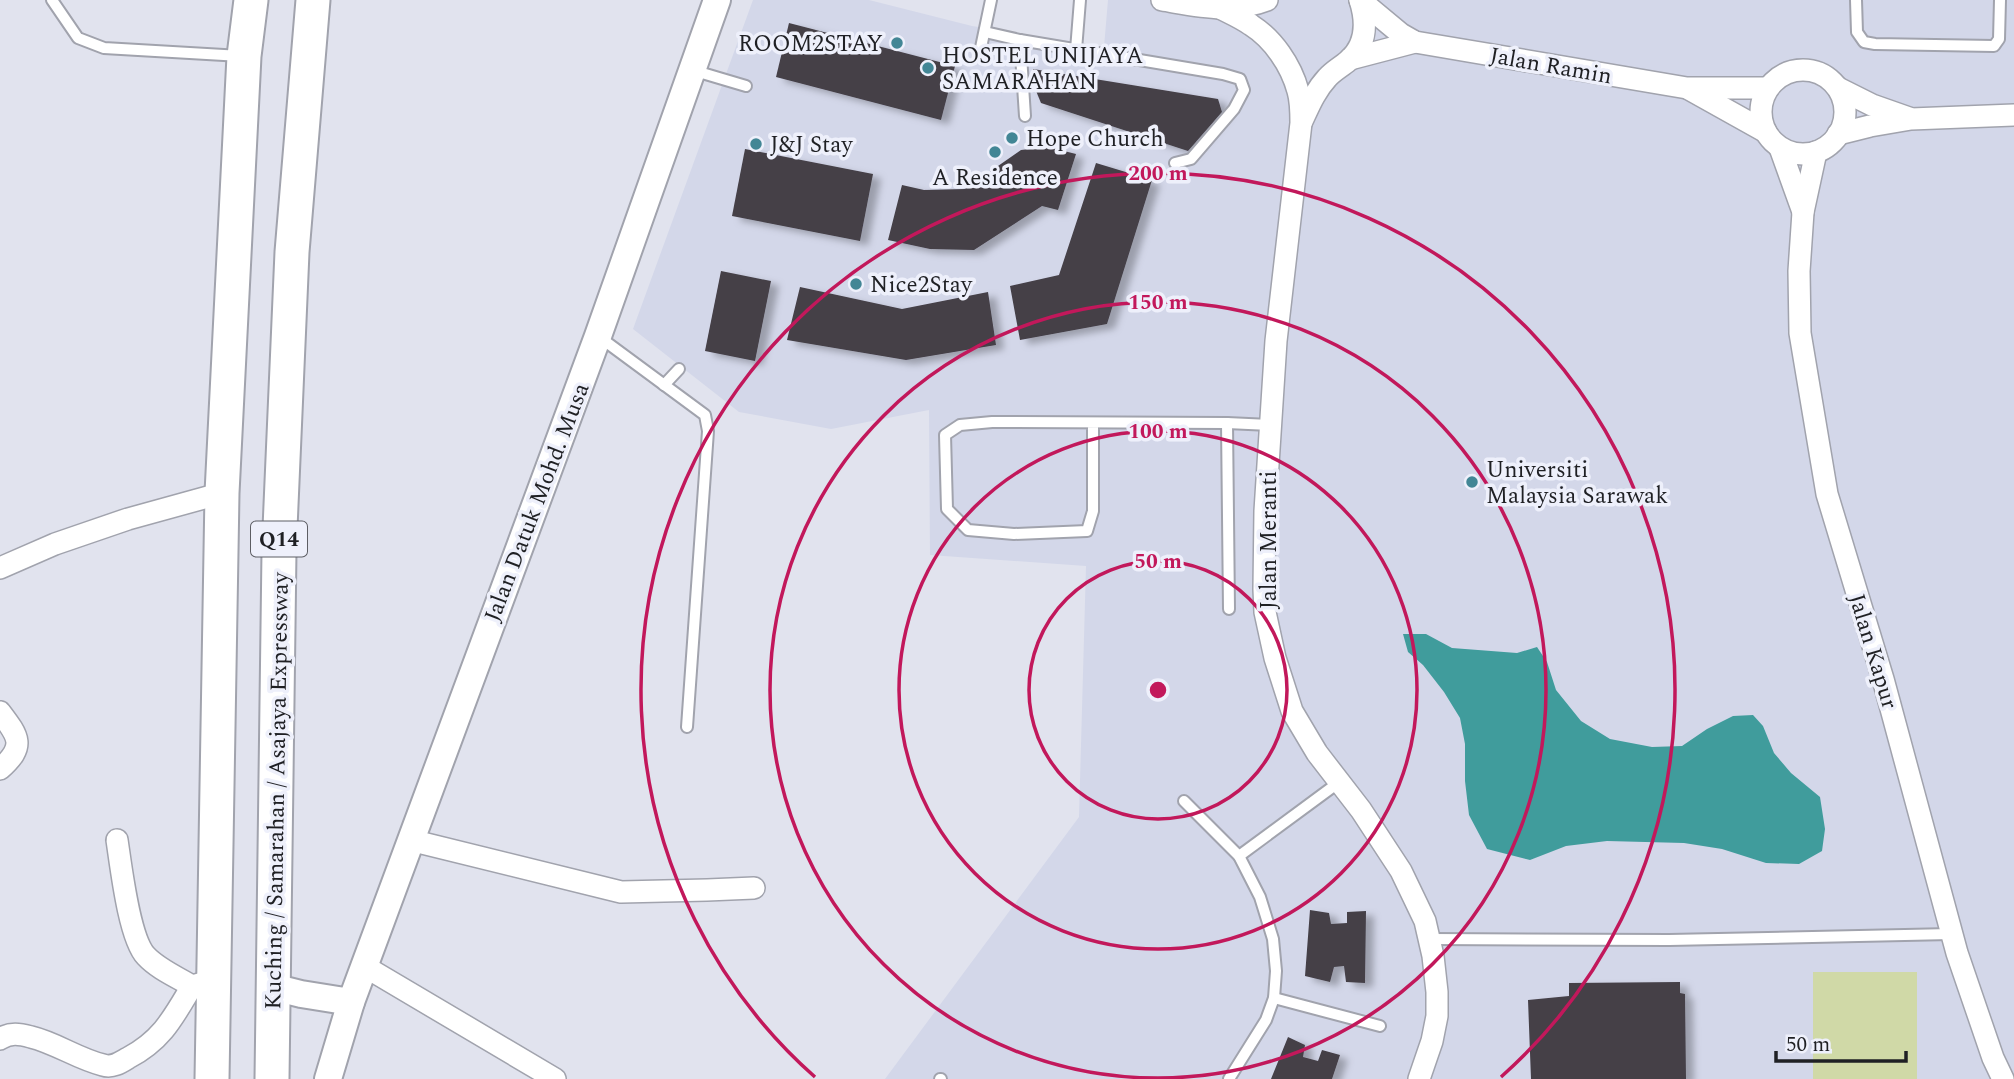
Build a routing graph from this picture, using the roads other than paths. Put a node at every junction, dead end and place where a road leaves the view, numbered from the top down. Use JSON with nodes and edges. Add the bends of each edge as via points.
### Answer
{"nodes":[{"id":1,"x":52,"y":0,"type":"edge"},
{"id":2,"x":251,"y":0,"type":"edge"},
{"id":3,"x":313,"y":0,"type":"edge"},
{"id":4,"x":717,"y":0,"type":"edge"},
{"id":5,"x":991,"y":0,"type":"edge"},
{"id":6,"x":1080,"y":0,"type":"edge"},
{"id":7,"x":1162,"y":0,"type":"edge"},
{"id":8,"x":1267,"y":0,"type":"edge"},
{"id":9,"x":1275,"y":0,"type":"edge"},
{"id":10,"x":1360,"y":0,"type":"edge"},
{"id":11,"x":1856,"y":0,"type":"edge"},
{"id":12,"x":2000,"y":0,"type":"edge"},
{"id":13,"x":1222,"y":9,"type":"junction"},
{"id":14,"x":985,"y":32,"type":"junction"},
{"id":15,"x":1020,"y":40,"type":"junction"},
{"id":16,"x":1415,"y":41,"type":"junction"},
{"id":17,"x":1276,"y":49,"type":"junction"},
{"id":18,"x":1076,"y":50,"type":"junction"},
{"id":19,"x":244,"y":57,"type":"junction"},
{"id":20,"x":979,"y":57,"type":"dead end"},
{"id":21,"x":1344,"y":64,"type":"junction"},
{"id":22,"x":692,"y":70,"type":"junction"},
{"id":23,"x":746,"y":86,"type":"dead end"},
{"id":24,"x":1687,"y":88,"type":"junction"},
{"id":25,"x":1768,"y":88,"type":"junction"},
{"id":26,"x":1838,"y":88,"type":"junction"},
{"id":27,"x":2014,"y":115,"type":"edge"},
{"id":28,"x":1025,"y":116,"type":"dead end"},
{"id":29,"x":1911,"y":119,"type":"junction"},
{"id":30,"x":1301,"y":123,"type":"junction"},
{"id":31,"x":1766,"y":132,"type":"junction"},
{"id":32,"x":1838,"y":134,"type":"junction"},
{"id":33,"x":1780,"y":148,"type":"junction"},
{"id":34,"x":1816,"y":152,"type":"junction"},
{"id":35,"x":1175,"y":163,"type":"dead end"},
{"id":36,"x":1803,"y":212,"type":"junction"},
{"id":37,"x":598,"y":337,"type":"junction"},
{"id":38,"x":679,"y":369,"type":"dead end"},
{"id":39,"x":664,"y":385,"type":"junction"},
{"id":40,"x":1093,"y":422,"type":"junction"},
{"id":41,"x":1227,"y":423,"type":"junction"},
{"id":42,"x":1270,"y":425,"type":"junction"},
{"id":43,"x":222,"y":493,"type":"junction"},
{"id":44,"x":0,"y":568,"type":"edge"},
{"id":45,"x":1229,"y":609,"type":"dead end"},
{"id":46,"x":0,"y":712,"type":"edge"},
{"id":47,"x":687,"y":727,"type":"dead end"},
{"id":48,"x":0,"y":769,"type":"edge"},
{"id":49,"x":1338,"y":783,"type":"junction"},
{"id":50,"x":1184,"y":801,"type":"dead end"},
{"id":51,"x":117,"y":840,"type":"dead end"},
{"id":52,"x":410,"y":840,"type":"junction"},
{"id":53,"x":1239,"y":856,"type":"junction"},
{"id":54,"x":754,"y":888,"type":"dead end"},
{"id":55,"x":1947,"y":935,"type":"junction"},
{"id":56,"x":1430,"y":939,"type":"junction"},
{"id":57,"x":364,"y":966,"type":"junction"},
{"id":58,"x":203,"y":983,"type":"junction"},
{"id":59,"x":273,"y":987,"type":"junction"},
{"id":60,"x":1273,"y":998,"type":"junction"},
{"id":61,"x":351,"y":1002,"type":"junction"},
{"id":62,"x":1380,"y":1026,"type":"dead end"},
{"id":63,"x":0,"y":1039,"type":"edge"},
{"id":64,"x":212,"y":1079,"type":"edge"},
{"id":65,"x":272,"y":1079,"type":"edge"},
{"id":66,"x":328,"y":1079,"type":"edge"},
{"id":67,"x":555,"y":1079,"type":"edge"},
{"id":68,"x":1229,"y":1079,"type":"edge"},
{"id":69,"x":1419,"y":1079,"type":"edge"},
{"id":70,"x":2003,"y":1079,"type":"edge"}],
"edges":[{"from":1,"to":19,"type":"lane","via":[[78,38],[104,48]]},
{"from":2,"to":19,"type":"highway","number":"Q14"},
{"from":3,"to":59,"type":"highway","name":"Kuching / Samarahan / Asajaya Expressway","number":"Q14","via":[[292,252],[279,551]]},
{"from":4,"to":22,"type":"street","name":"Jalan Datuk Mohd. Musa"},
{"from":5,"to":14,"type":"lane"},
{"from":6,"to":18,"type":"lane"},
{"from":7,"to":13,"type":"street"},
{"from":8,"to":13,"type":"street"},
{"from":9,"to":17,"type":"street","via":[[1269,30]]},
{"from":10,"to":16,"type":"street"},
{"from":10,"to":21,"type":"street","via":[[1365,31],[1360,47]]},
{"from":11,"to":12,"type":"lane","via":[[1857,32],[1864,42],[1994,46],[2000,39]]},
{"from":13,"to":17,"type":"street","via":[[1249,23]]},
{"from":14,"to":15,"type":"lane"},
{"from":14,"to":20,"type":"lane"},
{"from":15,"to":18,"type":"lane"},
{"from":15,"to":28,"type":"lane"},
{"from":16,"to":21,"type":"street"},
{"from":16,"to":24,"type":"street","name":"Jalan Ramin"},
{"from":17,"to":21,"type":"street","via":[[1292,66],[1307,71],[1323,72]]},
{"from":17,"to":30,"type":"street","via":[[1298,90]]},
{"from":18,"to":35,"type":"lane","via":[[1240,79],[1244,90],[1234,108],[1191,159]]},
{"from":19,"to":43,"type":"highway","number":"Q14"},
{"from":21,"to":30,"type":"street","via":[[1317,91]]},
{"from":22,"to":23,"type":"lane"},
{"from":22,"to":37,"type":"street","name":"Jalan Datuk Mohd. Musa"},
{"from":24,"to":25,"type":"street","name":"Jalan Ramin"},
{"from":24,"to":31,"type":"street","name":"Jalan Ramin"},
{"from":25,"to":26,"type":"street","via":[[1778,77],[1805,69],[1829,78]]},
{"from":25,"to":31,"type":"street","via":[[1760,109]]},
{"from":26,"to":29,"type":"street"},
{"from":26,"to":32,"type":"street","via":[[1845,111]]},
{"from":27,"to":29,"type":"street"},
{"from":29,"to":32,"type":"street"},
{"from":30,"to":42,"type":"street","name":"Jalan Meranti"},
{"from":31,"to":33,"type":"street"},
{"from":32,"to":34,"type":"street"},
{"from":33,"to":34,"type":"street","via":[[1792,153]]},
{"from":33,"to":36,"type":"street","name":"Jalan Kapur"},
{"from":34,"to":36,"type":"street","name":"Jalan Kapur"},
{"from":36,"to":55,"type":"street","name":"Jalan Kapur","via":[[1800,333],[1827,494],[1886,690]]},
{"from":37,"to":39,"type":"lane"},
{"from":37,"to":52,"type":"street","name":"Jalan Datuk Mohd. Musa"},
{"from":38,"to":39,"type":"lane"},
{"from":39,"to":47,"type":"lane","via":[[705,415],[708,431]]},
{"from":40,"to":40,"type":"lane","via":[[960,425],[945,435],[947,509],[968,530],[1014,534],[1087,531],[1093,511]]},
{"from":40,"to":41,"type":"lane"},
{"from":41,"to":42,"type":"lane"},
{"from":41,"to":45,"type":"lane"},
{"from":42,"to":49,"type":"street","name":"Jalan Meranti","via":[[1265,612],[1292,711]]},
{"from":43,"to":44,"type":"street","via":[[128,519]]},
{"from":43,"to":58,"type":"highway","number":"Q14"},
{"from":46,"to":48,"type":"street","via":[[18,744],[14,756]]},
{"from":49,"to":53,"type":"lane"},
{"from":49,"to":56,"type":"street","name":"Jalan Meranti","via":[[1401,871]]},
{"from":50,"to":53,"type":"lane"},
{"from":51,"to":58,"type":"street","via":[[130,914],[145,956]]},
{"from":52,"to":54,"type":"street","via":[[621,892]]},
{"from":52,"to":57,"type":"street","name":"Jalan Datuk Mohd. Musa"},
{"from":53,"to":60,"type":"lane","via":[[1260,897],[1273,939]]},
{"from":55,"to":56,"type":"lane"},
{"from":55,"to":70,"type":"street","name":"Jalan Kapur"},
{"from":56,"to":69,"type":"street","name":"Jalan Meranti","via":[[1437,1016]]},
{"from":57,"to":61,"type":"street","name":"Jalan Datuk Mohd. Musa"},
{"from":57,"to":67,"type":"street"},
{"from":58,"to":63,"type":"street","via":[[158,1038],[112,1066],[23,1035]]},
{"from":58,"to":64,"type":"highway","number":"Q14"},
{"from":59,"to":61,"type":"street"},
{"from":59,"to":65,"type":"highway","name":"Kuching / Samarahan / Asajaya Expressway","number":"Q14"},
{"from":60,"to":62,"type":"lane"},
{"from":60,"to":68,"type":"lane","via":[[1260,1030]]},
{"from":61,"to":66,"type":"street","name":"Jalan Datuk Mohd. Musa"}]}
